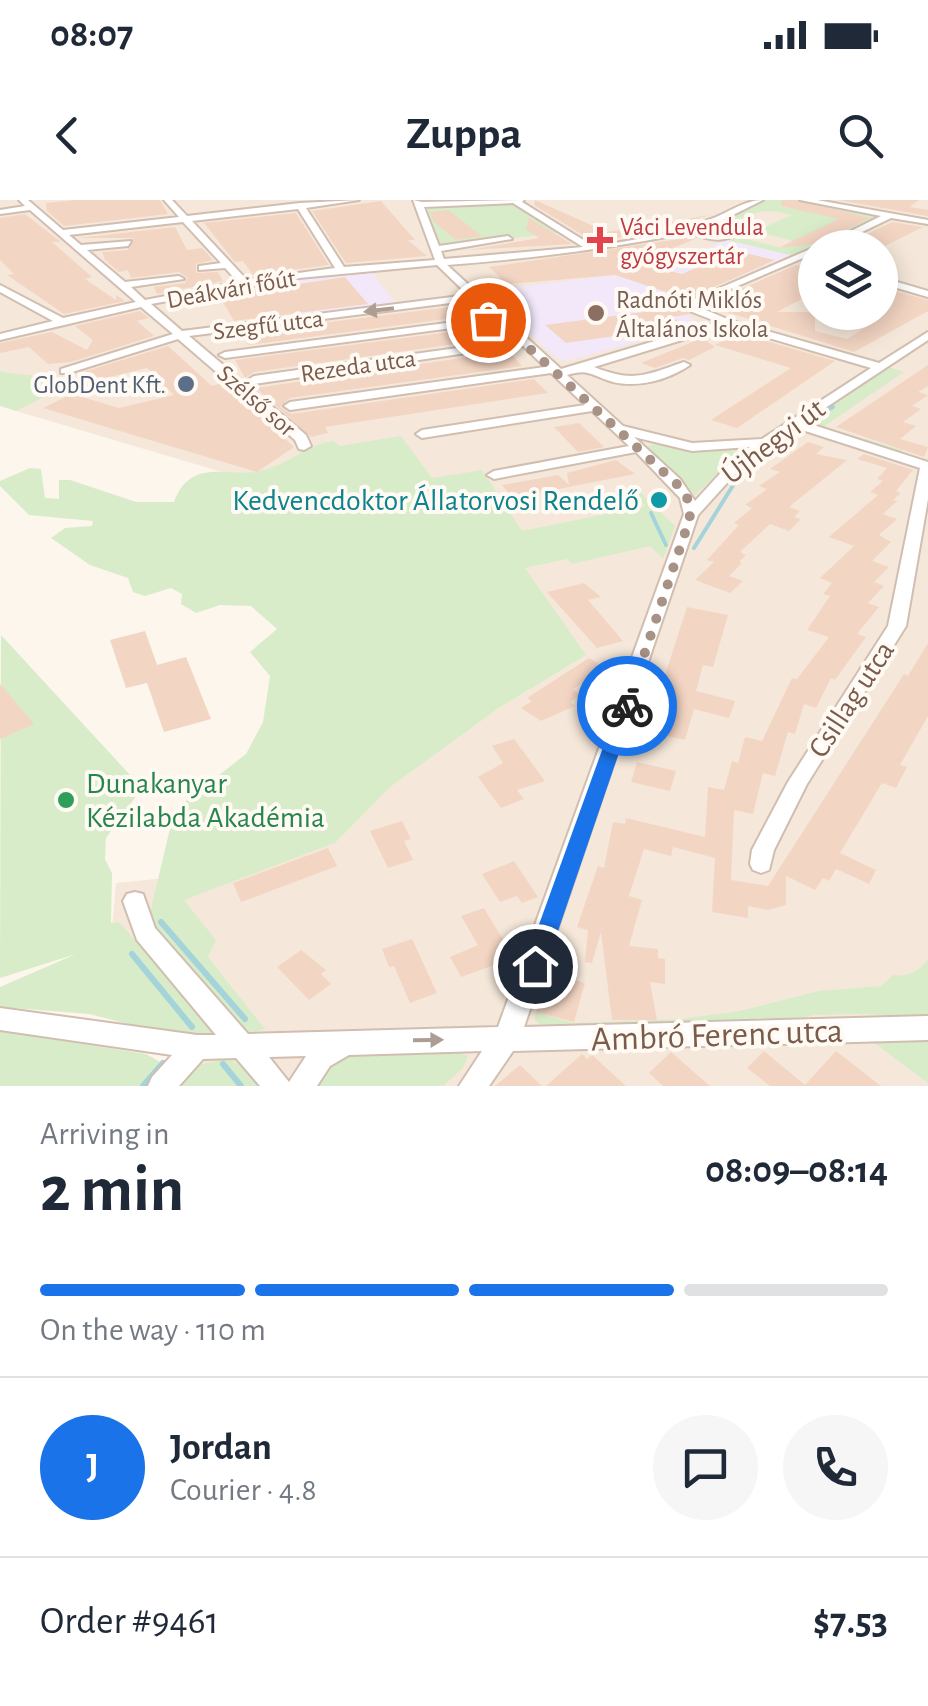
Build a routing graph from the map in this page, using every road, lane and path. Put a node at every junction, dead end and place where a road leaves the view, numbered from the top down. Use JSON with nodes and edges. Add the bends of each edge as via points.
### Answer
{"nodes":[{"id":1,"x":24,"y":200,"type":"edge"},
{"id":2,"x":168,"y":200,"type":"edge"},
{"id":3,"x":356,"y":200,"type":"edge"},
{"id":4,"x":518,"y":200,"type":"edge"},
{"id":5,"x":759,"y":200,"type":"edge"},
{"id":6,"x":804,"y":200,"type":"edge"},
{"id":7,"x":418,"y":203,"type":"edge"},
{"id":8,"x":300,"y":205,"type":"junction"},
{"id":9,"x":32,"y":208,"type":"junction"},
{"id":10,"x":0,"y":212,"type":"edge"},
{"id":11,"x":890,"y":215,"type":"junction"},
{"id":12,"x":184,"y":217,"type":"junction"},
{"id":13,"x":928,"y":222,"type":"edge"},
{"id":14,"x":858,"y":230,"type":"edge"},
{"id":15,"x":680,"y":231,"type":"junction"},
{"id":16,"x":740,"y":232,"type":"dead end"},
{"id":17,"x":61,"y":233,"type":"junction"},
{"id":18,"x":508,"y":239,"type":"dead end"},
{"id":19,"x":128,"y":243,"type":"dead end"},
{"id":20,"x":589,"y":247,"type":"junction"},
{"id":21,"x":78,"y":248,"type":"junction"},
{"id":22,"x":436,"y":255,"type":"junction"},
{"id":23,"x":798,"y":258,"type":"edge"},
{"id":24,"x":470,"y":263,"type":"junction"},
{"id":25,"x":228,"y":266,"type":"junction"},
{"id":26,"x":202,"y":268,"type":"dead end"},
{"id":27,"x":341,"y":270,"type":"junction"},
{"id":28,"x":179,"y":279,"type":"dead end"},
{"id":29,"x":458,"y":280,"type":"junction"},
{"id":30,"x":245,"y":284,"type":"junction"},
{"id":31,"x":124,"y":285,"type":"junction"},
{"id":32,"x":898,"y":285,"type":"edge"},
{"id":33,"x":2,"y":292,"type":"edge"},
{"id":34,"x":928,"y":294,"type":"edge"},
{"id":35,"x":476,"y":297,"type":"junction"},
{"id":36,"x":144,"y":303,"type":"junction"},
{"id":37,"x":498,"y":319,"type":"junction"},
{"id":38,"x":61,"y":321,"type":"junction"},
{"id":39,"x":728,"y":323,"type":"junction"},
{"id":40,"x":182,"y":334,"type":"junction"},
{"id":41,"x":928,"y":335,"type":"edge"},
{"id":42,"x":0,"y":338,"type":"edge"},
{"id":43,"x":522,"y":342,"type":"junction"},
{"id":44,"x":224,"y":356,"type":"dead end"},
{"id":45,"x":684,"y":365,"type":"dead end"},
{"id":46,"x":582,"y":366,"type":"junction"},
{"id":47,"x":878,"y":366,"type":"junction"},
{"id":48,"x":65,"y":371,"type":"dead end"},
{"id":49,"x":555,"y":371,"type":"junction"},
{"id":50,"x":254,"y":380,"type":"dead end"},
{"id":51,"x":290,"y":406,"type":"dead end"},
{"id":52,"x":593,"y":407,"type":"junction"},
{"id":53,"x":793,"y":423,"type":"junction"},
{"id":54,"x":618,"y":428,"type":"junction"},
{"id":55,"x":422,"y":434,"type":"dead end"},
{"id":56,"x":765,"y":441,"type":"junction"},
{"id":57,"x":304,"y":446,"type":"dead end"},
{"id":58,"x":638,"y":448,"type":"junction"},
{"id":59,"x":928,"y":466,"type":"edge"},
{"id":60,"x":494,"y":475,"type":"dead end"},
{"id":61,"x":691,"y":514,"type":"junction"},
{"id":62,"x":761,"y":864,"type":"dead end"},
{"id":63,"x":134,"y":901,"type":"dead end"},
{"id":64,"x":0,"y":1019,"type":"edge"},
{"id":65,"x":928,"y":1028,"type":"edge"},
{"id":66,"x":506,"y":1039,"type":"junction"},
{"id":67,"x":350,"y":1040,"type":"junction"},
{"id":68,"x":242,"y":1046,"type":"junction"},
{"id":69,"x":196,"y":1047,"type":"junction"},
{"id":70,"x":162,"y":1086,"type":"edge"},
{"id":71,"x":277,"y":1086,"type":"edge"},
{"id":72,"x":301,"y":1086,"type":"edge"},
{"id":73,"x":473,"y":1086,"type":"edge"}],
"edges":[{"from":1,"to":9,"type":"street","name":"Szélső sor"},
{"from":2,"to":12,"type":"street"},
{"from":3,"to":8,"type":"street"},
{"from":4,"to":7,"type":"street"},
{"from":4,"to":20,"type":"street"},
{"from":5,"to":15,"type":"street","name":"Deákvári főút"},
{"from":6,"to":11,"type":"street"},
{"from":7,"to":22,"type":"street"},
{"from":8,"to":12,"type":"street"},
{"from":8,"to":27,"type":"street"},
{"from":9,"to":10,"type":"street"},
{"from":9,"to":17,"type":"street","name":"Szélső sor"},
{"from":11,"to":13,"type":"street"},
{"from":11,"to":14,"type":"street"},
{"from":12,"to":17,"type":"street"},
{"from":12,"to":25,"type":"street"},
{"from":15,"to":16,"type":"street","via":[[716,239]]},
{"from":15,"to":20,"type":"street","name":"Deákvári főút"},
{"from":17,"to":21,"type":"street","name":"Szélső sor"},
{"from":18,"to":22,"type":"street"},
{"from":19,"to":21,"type":"street"},
{"from":20,"to":24,"type":"street","name":"Deákvári főút"},
{"from":21,"to":31,"type":"street","name":"Szélső sor"},
{"from":22,"to":24,"type":"street","name":"Deákvári főút"},
{"from":22,"to":27,"type":"street","name":"Deákvári főút"},
{"from":22,"to":29,"type":"street"},
{"from":23,"to":39,"type":"street","via":[[694,304]]},
{"from":24,"to":29,"type":"street","name":"Deákvári főút"},
{"from":25,"to":26,"type":"street"},
{"from":25,"to":30,"type":"street"},
{"from":27,"to":30,"type":"street","name":"Deákvári főút"},
{"from":28,"to":31,"type":"street"},
{"from":29,"to":35,"type":"street"},
{"from":30,"to":36,"type":"street","name":"Deákvári főút"},
{"from":31,"to":36,"type":"street","name":"Szélső sor"},
{"from":32,"to":34,"type":"street"},
{"from":33,"to":38,"type":"street"},
{"from":35,"to":37,"type":"street"},
{"from":35,"to":40,"type":"street","name":"Szegfű utca","one_way":true},
{"from":36,"to":38,"type":"street","name":"Deákvári főút"},
{"from":36,"to":40,"type":"street","name":"Szélső sor"},
{"from":37,"to":43,"type":"street"},
{"from":37,"to":44,"type":"street"},
{"from":38,"to":42,"type":"street","name":"Deákvári főút"},
{"from":39,"to":46,"type":"street"},
{"from":39,"to":47,"type":"street"},
{"from":40,"to":48,"type":"street","name":"Szegfű utca"},
{"from":40,"to":57,"type":"street","name":"Szélső sor"},
{"from":41,"to":47,"type":"street","name":"Újhegyi út"},
{"from":43,"to":49,"type":"street"},
{"from":43,"to":50,"type":"street","name":"Rezeda utca"},
{"from":45,"to":46,"type":"street","via":[[629,384]]},
{"from":46,"to":49,"type":"street"},
{"from":47,"to":53,"type":"street","name":"Újhegyi út"},
{"from":49,"to":51,"type":"street"},
{"from":49,"to":52,"type":"street"},
{"from":52,"to":54,"type":"street"},
{"from":52,"to":55,"type":"street"},
{"from":53,"to":56,"type":"street","name":"Újhegyi út"},
{"from":53,"to":59,"type":"street"},
{"from":54,"to":56,"type":"street","via":[[692,446]]},
{"from":54,"to":58,"type":"street"},
{"from":56,"to":61,"type":"street","name":"Újhegyi út","via":[[722,476]]},
{"from":58,"to":60,"type":"street"},
{"from":58,"to":61,"type":"street","via":[[681,488]]},
{"from":59,"to":62,"type":"street","name":"Csillag utca","via":[[897,626],[798,782]]},
{"from":61,"to":66,"type":"street","name":"Újhegyi út"},
{"from":63,"to":68,"type":"street","via":[[145,933]]},
{"from":64,"to":69,"type":"street","name":"Ambró Ferenc utca"},
{"from":65,"to":66,"type":"street","name":"Ambró Ferenc utca"},
{"from":67,"to":66,"type":"street","name":"Ambró Ferenc utca","one_way":true},
{"from":66,"to":73,"type":"street","name":"Újhegyi út"},
{"from":67,"to":68,"type":"street","name":"Ambró Ferenc utca"},
{"from":67,"to":72,"type":"street","via":[[321,1057]]},
{"from":68,"to":69,"type":"street","name":"Ambró Ferenc utca"},
{"from":68,"to":71,"type":"street"},
{"from":69,"to":70,"type":"street"}]}
